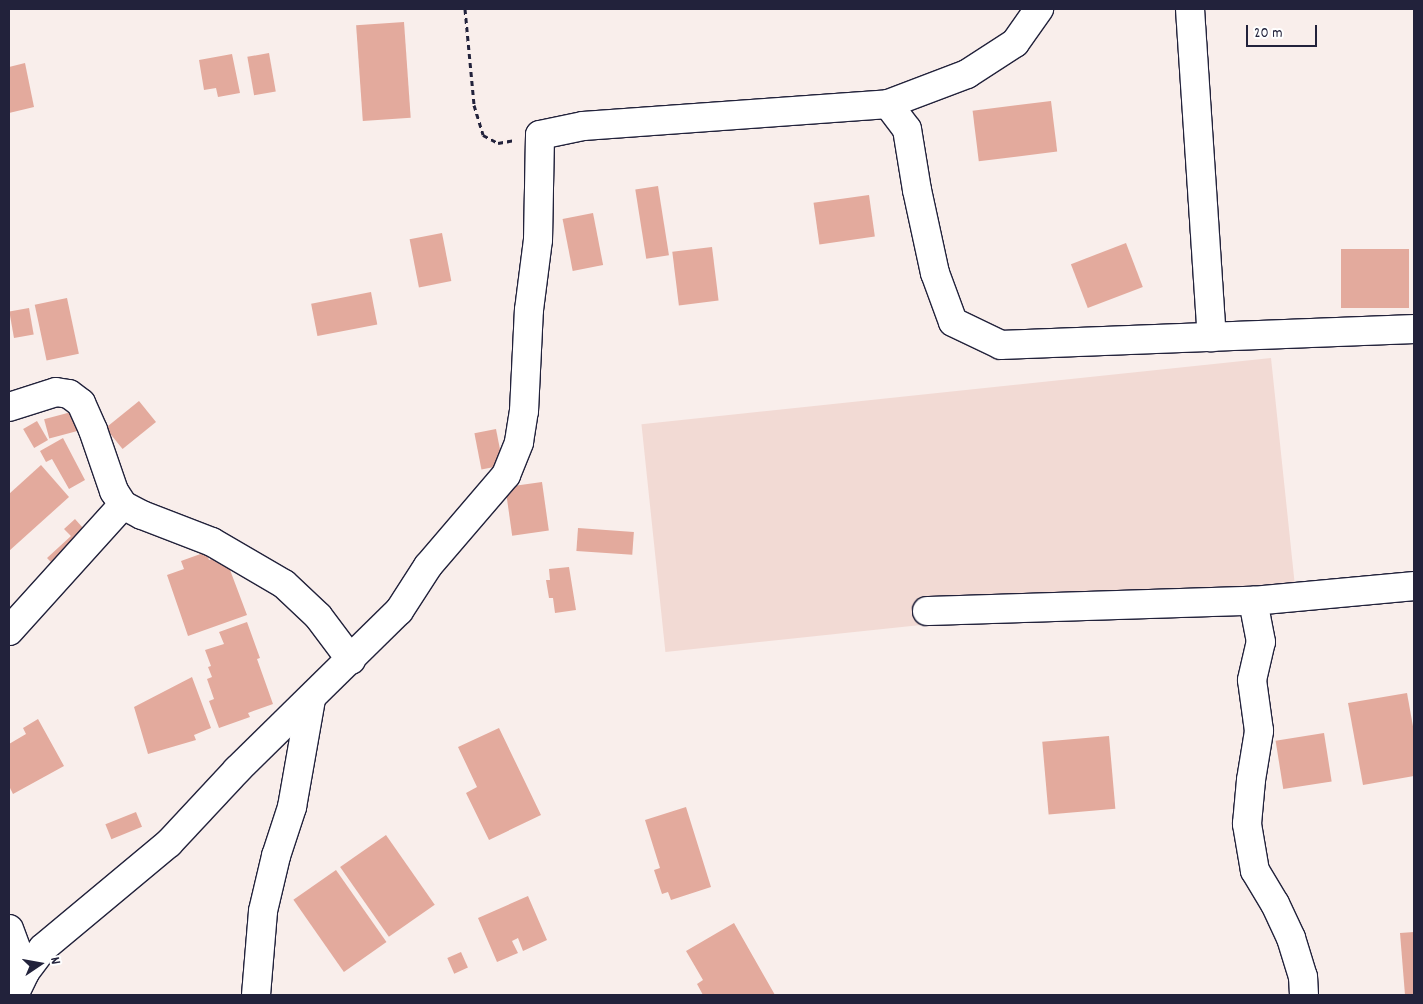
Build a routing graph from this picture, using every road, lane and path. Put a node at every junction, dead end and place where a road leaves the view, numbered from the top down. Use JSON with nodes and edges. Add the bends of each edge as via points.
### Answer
{"nodes":[{"id":1,"x":465,"y":9,"type":"edge"},
{"id":2,"x":1039,"y":9,"type":"edge"},
{"id":3,"x":1190,"y":9,"type":"edge"},
{"id":4,"x":888,"y":104,"type":"junction"},
{"id":5,"x":540,"y":135,"type":"junction"},
{"id":6,"x":1414,"y":329,"type":"edge"},
{"id":7,"x":1212,"y":337,"type":"junction"},
{"id":8,"x":9,"y":407,"type":"edge"},
{"id":9,"x":123,"y":504,"type":"junction"},
{"id":10,"x":1414,"y":586,"type":"edge"},
{"id":11,"x":1253,"y":601,"type":"junction"},
{"id":12,"x":927,"y":611,"type":"dead end"},
{"id":13,"x":9,"y":631,"type":"edge"},
{"id":14,"x":351,"y":660,"type":"junction"},
{"id":15,"x":311,"y":699,"type":"junction"},
{"id":16,"x":9,"y":929,"type":"edge"},
{"id":17,"x":20,"y":984,"type":"edge"},
{"id":18,"x":256,"y":995,"type":"edge"},
{"id":19,"x":1304,"y":995,"type":"edge"}],
"edges":[{"from":1,"to":5,"type":"path","via":[[474,105],[483,135],[498,143]]},
{"from":2,"to":4,"type":"street","via":[[1015,43],[967,74]]},
{"from":3,"to":7,"type":"street"},
{"from":4,"to":5,"type":"street","via":[[583,126]]},
{"from":4,"to":7,"type":"street","via":[[907,128],[935,273],[954,322],[1001,345]]},
{"from":5,"to":14,"type":"street","via":[[538,240],[519,442],[506,475],[428,566],[399,611]]},
{"from":6,"to":7,"type":"street"},
{"from":8,"to":9,"type":"street","via":[[56,392],[69,394],[81,403],[114,491]]},
{"from":9,"to":13,"type":"street"},
{"from":9,"to":14,"type":"street","via":[[142,515],[212,542],[284,584],[318,616]]},
{"from":10,"to":11,"type":"street"},
{"from":11,"to":12,"type":"street"},
{"from":11,"to":19,"type":"street","via":[[1261,642],[1252,680],[1260,731],[1247,824],[1255,871],[1290,938],[1303,978]]},
{"from":14,"to":15,"type":"street"},
{"from":15,"to":17,"type":"street","via":[[237,770],[169,843],[43,948]]},
{"from":15,"to":18,"type":"street","via":[[292,807],[263,911]]},
{"from":16,"to":17,"type":"street"}]}
